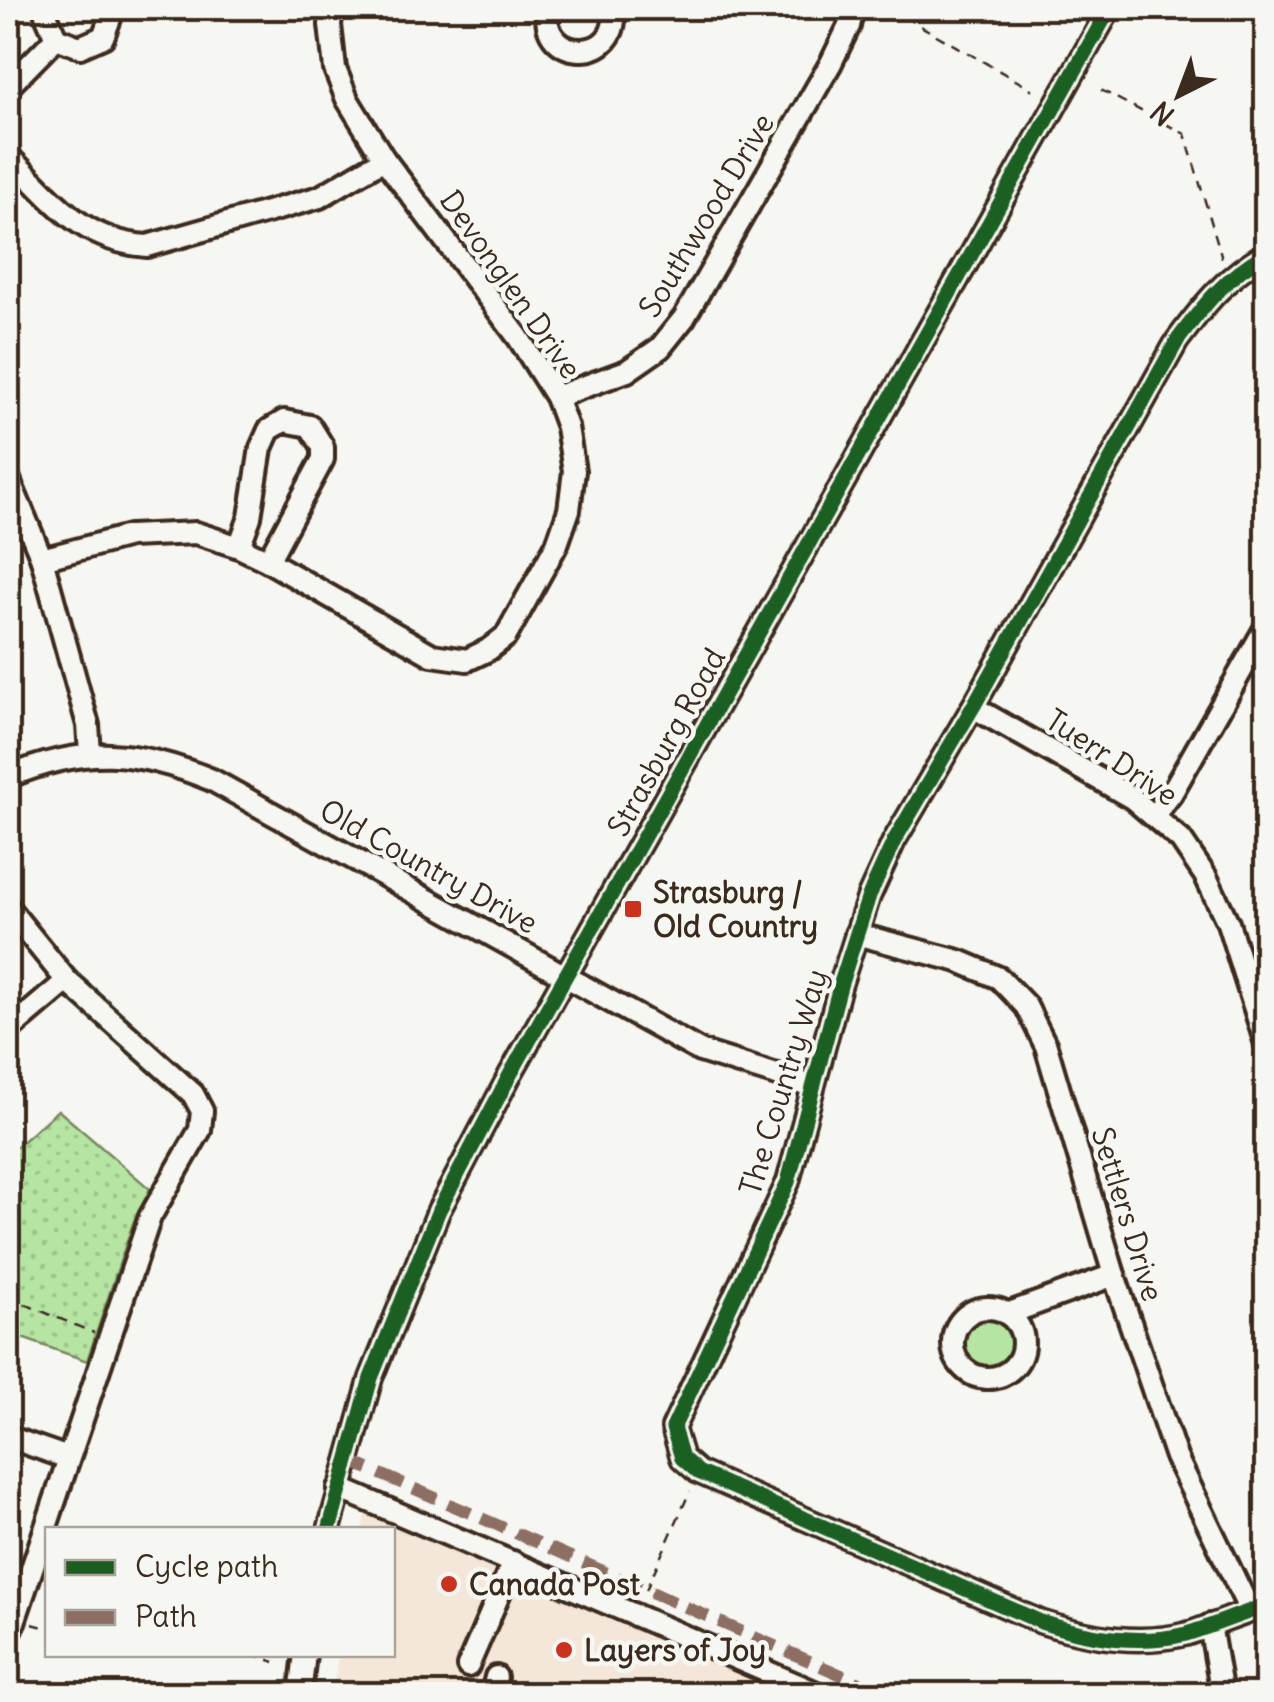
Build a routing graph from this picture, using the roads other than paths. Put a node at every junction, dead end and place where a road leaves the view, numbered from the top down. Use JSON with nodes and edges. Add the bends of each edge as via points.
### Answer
{"nodes":[{"id":1,"x":48,"y":8,"type":"edge"},
{"id":2,"x":109,"y":8,"type":"edge"},
{"id":3,"x":332,"y":8,"type":"edge"},
{"id":4,"x":548,"y":8,"type":"edge"},
{"id":5,"x":614,"y":8,"type":"edge"},
{"id":6,"x":852,"y":8,"type":"edge"},
{"id":7,"x":1104,"y":9,"type":"edge"},
{"id":8,"x":56,"y":38,"type":"junction"},
{"id":9,"x":8,"y":88,"type":"edge"},
{"id":10,"x":8,"y":156,"type":"edge"},
{"id":11,"x":384,"y":160,"type":"junction"},
{"id":12,"x":1266,"y":254,"type":"edge"},
{"id":13,"x":556,"y":397,"type":"junction"},
{"id":14,"x":8,"y":477,"type":"edge"},
{"id":15,"x":239,"y":547,"type":"junction"},
{"id":16,"x":42,"y":559,"type":"junction"},
{"id":17,"x":268,"y":562,"type":"junction"},
{"id":18,"x":1266,"y":628,"type":"edge"},
{"id":19,"x":972,"y":707,"type":"junction"},
{"id":20,"x":90,"y":753,"type":"junction"},
{"id":21,"x":8,"y":776,"type":"edge"},
{"id":22,"x":1155,"y":814,"type":"junction"},
{"id":23,"x":8,"y":908,"type":"edge"},
{"id":24,"x":856,"y":934,"type":"junction"},
{"id":25,"x":566,"y":976,"type":"junction"},
{"id":26,"x":67,"y":981,"type":"junction"},
{"id":27,"x":8,"y":1031,"type":"edge"},
{"id":28,"x":1266,"y":1044,"type":"edge"},
{"id":29,"x":812,"y":1086,"type":"junction"},
{"id":30,"x":1114,"y":1275,"type":"junction"},
{"id":31,"x":1007,"y":1314,"type":"dead end"},
{"id":32,"x":8,"y":1437,"type":"edge"},
{"id":33,"x":68,"y":1458,"type":"junction"},
{"id":34,"x":339,"y":1488,"type":"junction"},
{"id":35,"x":45,"y":1527,"type":"edge"},
{"id":36,"x":330,"y":1527,"type":"edge"},
{"id":37,"x":45,"y":1528,"type":"edge"},
{"id":38,"x":513,"y":1562,"type":"junction"},
{"id":39,"x":1258,"y":1608,"type":"edge"},
{"id":40,"x":1210,"y":1625,"type":"junction"},
{"id":41,"x":8,"y":1634,"type":"edge"},
{"id":42,"x":305,"y":1657,"type":"edge"},
{"id":43,"x":468,"y":1666,"type":"dead end"},
{"id":44,"x":300,"y":1694,"type":"edge"},
{"id":45,"x":819,"y":1694,"type":"edge"},
{"id":46,"x":1222,"y":1694,"type":"edge"}],
"edges":[{"from":1,"to":8,"type":"street"},
{"from":2,"to":8,"type":"street","via":[[103,37],[80,47]]},
{"from":3,"to":11,"type":"street","name":"Devonglen Drive","via":[[335,69]]},
{"from":4,"to":5,"type":"street","via":[[552,36],[581,51],[610,36]]},
{"from":6,"to":13,"type":"street","name":"Southwood Drive","via":[[830,63],[684,318],[660,348],[627,371]]},
{"from":7,"to":25,"type":"street","name":"Strasburg Road"},
{"from":8,"to":9,"type":"street"},
{"from":10,"to":11,"type":"street","via":[[88,232],[147,246],[320,196]]},
{"from":11,"to":13,"type":"street","name":"Devonglen Drive"},
{"from":12,"to":19,"type":"street","name":"The Country Way","via":[[1209,298],[1177,341]]},
{"from":13,"to":17,"type":"street","name":"Devonglen Drive","via":[[574,471],[569,510],[506,636],[488,650],[467,660],[432,654]]},
{"from":14,"to":16,"type":"street"},
{"from":15,"to":16,"type":"street","name":"Devonglen Drive","via":[[196,533],[129,536]]},
{"from":15,"to":17,"type":"street","name":"Devonglen Drive"},
{"from":15,"to":17,"type":"street","via":[[269,430],[284,421],[310,426],[324,447],[323,459]]},
{"from":16,"to":20,"type":"street","via":[[88,724]]},
{"from":18,"to":22,"type":"street"},
{"from":19,"to":22,"type":"street","name":"Tuerr Drive"},
{"from":19,"to":24,"type":"street","name":"The Country Way","via":[[894,841]]},
{"from":20,"to":21,"type":"street","name":"Old Country Drive"},
{"from":20,"to":25,"type":"street","name":"Old Country Drive","via":[[174,764],[212,780]]},
{"from":22,"to":28,"type":"street","name":"Tuerr Drive","via":[[1206,876]]},
{"from":23,"to":26,"type":"street"},
{"from":24,"to":29,"type":"street","name":"The Country Way"},
{"from":24,"to":30,"type":"street","name":"Settlers Drive","via":[[959,961],[998,978],[1026,1006],[1046,1046]]},
{"from":25,"to":29,"type":"street","name":"Old Country Drive","via":[[700,1052]]},
{"from":25,"to":34,"type":"street","name":"Strasburg Road","via":[[439,1210],[371,1378]]},
{"from":26,"to":27,"type":"street"},
{"from":26,"to":33,"type":"street","via":[[193,1094],[202,1111],[200,1130],[150,1217]]},
{"from":29,"to":40,"type":"street","name":"The Country Way","via":[[788,1182],[673,1428],[682,1458],[698,1472],[1077,1634],[1151,1640]]},
{"from":30,"to":31,"type":"street"},
{"from":30,"to":39,"type":"street","name":"Settlers Drive","via":[[1176,1457]]},
{"from":32,"to":33,"type":"street"},
{"from":33,"to":35,"type":"street"},
{"from":34,"to":36,"type":"street","name":"Strasburg Road"},
{"from":34,"to":38,"type":"street"},
{"from":37,"to":41,"type":"street"},
{"from":38,"to":43,"type":"street"},
{"from":38,"to":45,"type":"street"},
{"from":39,"to":40,"type":"street"},
{"from":40,"to":46,"type":"street"},
{"from":42,"to":44,"type":"street"}]}
